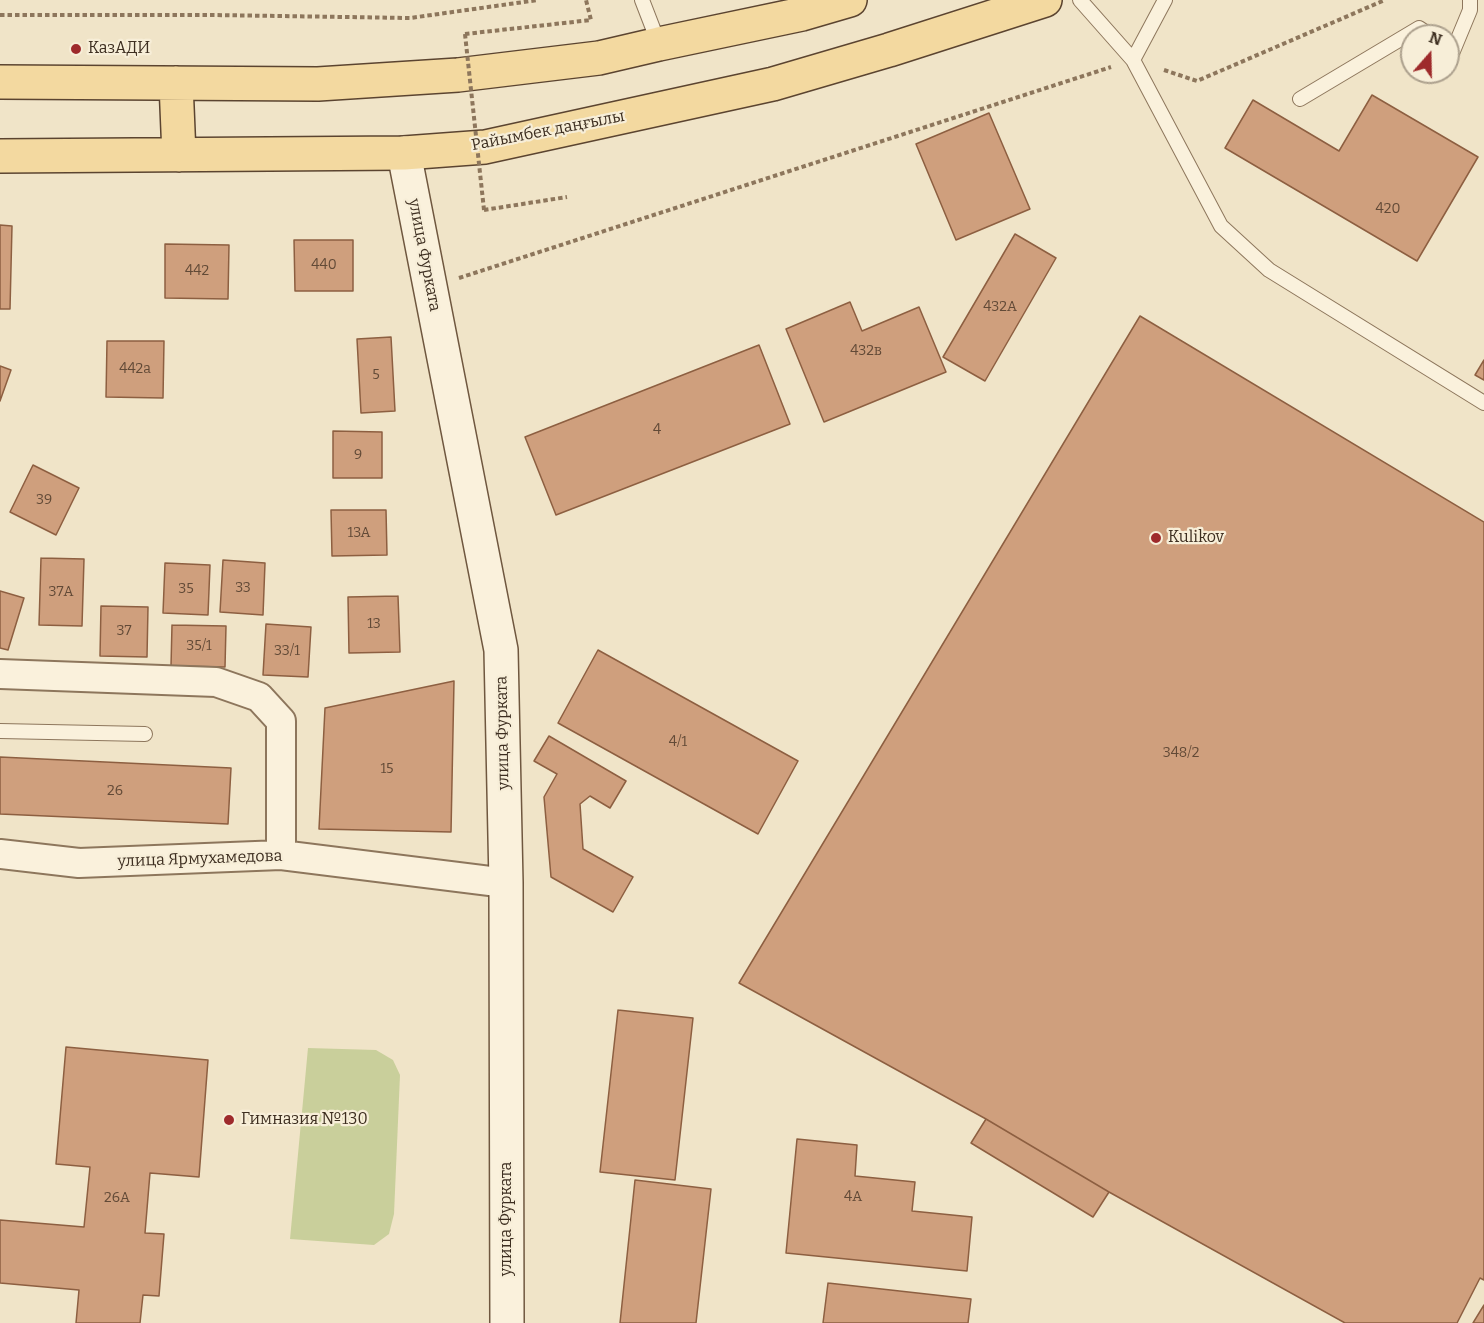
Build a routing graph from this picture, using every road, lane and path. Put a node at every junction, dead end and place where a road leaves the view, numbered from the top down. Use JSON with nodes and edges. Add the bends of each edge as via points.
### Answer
{"nodes":[{"id":1,"x":538,"y":0,"type":"edge"},
{"id":2,"x":586,"y":0,"type":"edge"},
{"id":3,"x":642,"y":0,"type":"edge"},
{"id":4,"x":850,"y":0,"type":"edge"},
{"id":5,"x":1045,"y":0,"type":"edge"},
{"id":6,"x":1080,"y":0,"type":"edge"},
{"id":7,"x":1165,"y":0,"type":"edge"},
{"id":8,"x":1385,"y":0,"type":"edge"},
{"id":9,"x":1470,"y":0,"type":"edge"},
{"id":10,"x":0,"y":15,"type":"edge"},
{"id":11,"x":1460,"y":34,"type":"edge"},
{"id":12,"x":1400,"y":39,"type":"edge"},
{"id":13,"x":659,"y":44,"type":"junction"},
{"id":14,"x":1133,"y":60,"type":"junction"},
{"id":15,"x":0,"y":82,"type":"edge"},
{"id":16,"x":176,"y":83,"type":"junction"},
{"id":17,"x":1300,"y":99,"type":"dead end"},
{"id":18,"x":404,"y":153,"type":"junction"},
{"id":19,"x":178,"y":155,"type":"junction"},
{"id":20,"x":0,"y":156,"type":"edge"},
{"id":21,"x":567,"y":197,"type":"dead end"},
{"id":22,"x":430,"y":287,"type":"junction"},
{"id":23,"x":1484,"y":403,"type":"edge"},
{"id":24,"x":0,"y":674,"type":"edge"},
{"id":25,"x":0,"y":731,"type":"edge"},
{"id":26,"x":145,"y":734,"type":"dead end"},
{"id":27,"x":0,"y":854,"type":"edge"},
{"id":28,"x":281,"y":855,"type":"junction"},
{"id":29,"x":506,"y":883,"type":"junction"},
{"id":30,"x":507,"y":1323,"type":"edge"}],
"edges":[{"from":1,"to":10,"type":"path","via":[[410,18]]},
{"from":2,"to":21,"type":"path","bridge":true,"via":[[591,20],[465,34],[484,210]]},
{"from":3,"to":13,"type":"lane"},
{"from":4,"to":13,"type":"main road"},
{"from":5,"to":18,"type":"main road","name":"Райымбек даңғылы","via":[[773,84],[485,147]]},
{"from":6,"to":14,"type":"lane"},
{"from":7,"to":14,"type":"lane"},
{"from":8,"to":14,"type":"path","via":[[1197,81]]},
{"from":9,"to":11,"type":"lane"},
{"from":12,"to":17,"type":"lane"},
{"from":13,"to":16,"type":"main road","via":[[598,58],[458,75],[318,84]]},
{"from":14,"to":22,"type":"path"},
{"from":14,"to":23,"type":"lane","via":[[1221,226],[1269,270]]},
{"from":15,"to":16,"type":"main road"},
{"from":16,"to":19,"type":"main road"},
{"from":18,"to":19,"type":"main road","name":"Райымбек даңғылы"},
{"from":18,"to":22,"type":"street","name":"улица Фурката"},
{"from":19,"to":20,"type":"main road","name":"Райымбек даңғылы"},
{"from":22,"to":29,"type":"street","name":"улица Фурката","via":[[501,650]]},
{"from":24,"to":28,"type":"street","via":[[216,681],[259,697],[281,721]]},
{"from":25,"to":26,"type":"lane"},
{"from":27,"to":28,"type":"street","name":"улица Ярмухамедова","via":[[79,863]]},
{"from":28,"to":29,"type":"street","name":"улица Ярмухамедова"},
{"from":29,"to":30,"type":"street","name":"улица Фурката"}]}
